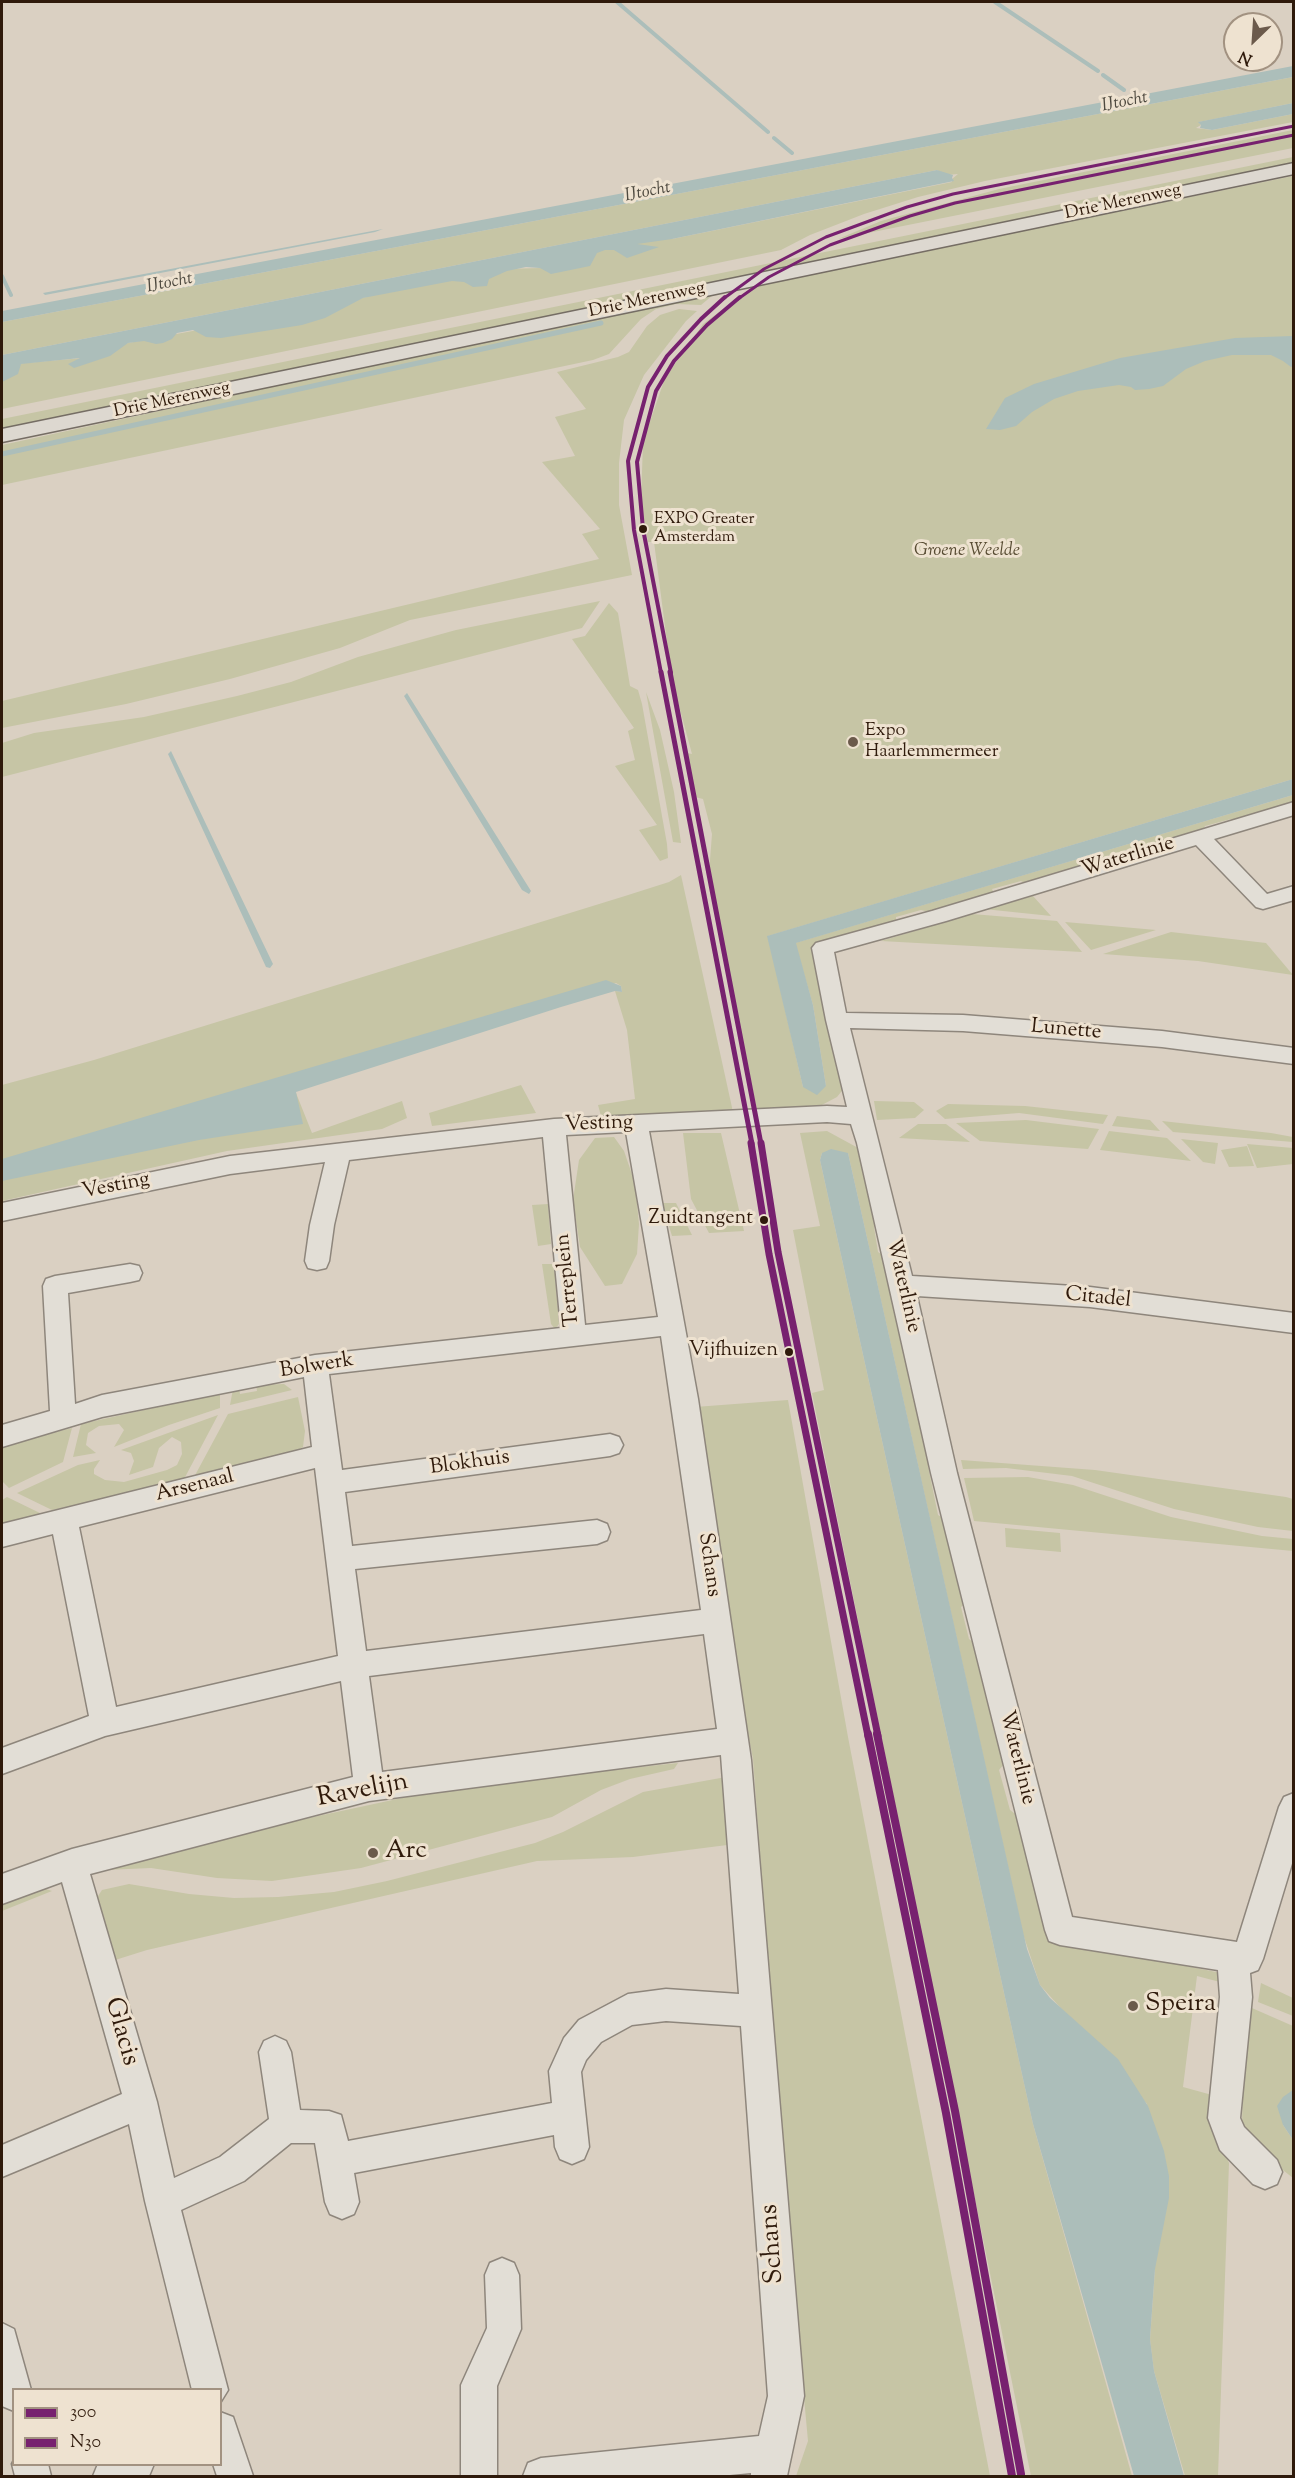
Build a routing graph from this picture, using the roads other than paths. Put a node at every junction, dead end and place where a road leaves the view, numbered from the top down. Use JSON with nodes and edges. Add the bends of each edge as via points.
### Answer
{"nodes":[{"id":1,"x":1293,"y":152,"type":"edge"},
{"id":2,"x":1293,"y":168,"type":"edge"},
{"id":3,"x":436,"y":326,"type":"dead end"},
{"id":4,"x":2,"y":436,"type":"edge"},
{"id":5,"x":1293,"y":808,"type":"edge"},
{"id":6,"x":1200,"y":837,"type":"junction"},
{"id":7,"x":1293,"y":893,"type":"edge"},
{"id":8,"x":837,"y":1020,"type":"junction"},
{"id":9,"x":1293,"y":1056,"type":"edge"},
{"id":10,"x":860,"y":1116,"type":"junction"},
{"id":11,"x":636,"y":1123,"type":"junction"},
{"id":12,"x":554,"y":1127,"type":"junction"},
{"id":13,"x":339,"y":1152,"type":"junction"},
{"id":14,"x":2,"y":1212,"type":"edge"},
{"id":15,"x":317,"y":1261,"type":"dead end"},
{"id":16,"x":130,"y":1272,"type":"dead end"},
{"id":17,"x":901,"y":1285,"type":"junction"},
{"id":18,"x":1293,"y":1323,"type":"edge"},
{"id":19,"x":672,"y":1325,"type":"junction"},
{"id":20,"x":574,"y":1336,"type":"junction"},
{"id":21,"x":315,"y":1365,"type":"junction"},
{"id":22,"x":63,"y":1418,"type":"junction"},
{"id":23,"x":2,"y":1436,"type":"edge"},
{"id":24,"x":610,"y":1445,"type":"dead end"},
{"id":25,"x":327,"y":1454,"type":"junction"},
{"id":26,"x":330,"y":1482,"type":"junction"},
{"id":27,"x":64,"y":1520,"type":"junction"},
{"id":28,"x":597,"y":1532,"type":"dead end"},
{"id":29,"x":2,"y":1535,"type":"edge"},
{"id":30,"x":340,"y":1559,"type":"junction"},
{"id":31,"x":716,"y":1620,"type":"junction"},
{"id":32,"x":354,"y":1665,"type":"junction"},
{"id":33,"x":105,"y":1723,"type":"junction"},
{"id":34,"x":734,"y":1740,"type":"junction"},
{"id":35,"x":2,"y":1761,"type":"edge"},
{"id":36,"x":369,"y":1787,"type":"junction"},
{"id":37,"x":1293,"y":1807,"type":"edge"},
{"id":38,"x":72,"y":1864,"type":"junction"},
{"id":39,"x":2,"y":1889,"type":"edge"},
{"id":40,"x":1233,"y":1957,"type":"junction"},
{"id":41,"x":756,"y":2010,"type":"junction"},
{"id":42,"x":275,"y":2052,"type":"dead end"},
{"id":43,"x":141,"y":2102,"type":"junction"},
{"id":44,"x":286,"y":2126,"type":"junction"},
{"id":45,"x":335,"y":2160,"type":"junction"},
{"id":46,"x":2,"y":2161,"type":"edge"},
{"id":47,"x":1265,"y":2172,"type":"dead end"},
{"id":48,"x":162,"y":2201,"type":"junction"},
{"id":49,"x":342,"y":2202,"type":"dead end"},
{"id":50,"x":502,"y":2275,"type":"dead end"},
{"id":51,"x":2,"y":2341,"type":"edge"},
{"id":52,"x":13,"y":2388,"type":"edge"},
{"id":53,"x":209,"y":2388,"type":"edge"},
{"id":54,"x":222,"y":2436,"type":"edge"},
{"id":55,"x":772,"y":2465,"type":"edge"},
{"id":56,"x":132,"y":2466,"type":"edge"},
{"id":57,"x":111,"y":2476,"type":"edge"},
{"id":58,"x":235,"y":2476,"type":"edge"},
{"id":59,"x":479,"y":2476,"type":"edge"},
{"id":60,"x":541,"y":2476,"type":"edge"}],
"edges":[{"from":1,"to":3,"type":"highway","name":"Drie Merenweg"},
{"from":2,"to":4,"type":"highway","name":"Drie Merenweg"},
{"from":5,"to":6,"type":"street","name":"Waterlinie"},
{"from":6,"to":7,"type":"street","via":[[1263,902]]},
{"from":6,"to":8,"type":"street","name":"Waterlinie","via":[[823,948]]},
{"from":8,"to":9,"type":"street","name":"Lunette","via":[[974,1024],[1161,1039]]},
{"from":8,"to":10,"type":"street","name":"Waterlinie"},
{"from":10,"to":11,"type":"street","name":"Vesting","via":[[826,1114]]},
{"from":10,"to":17,"type":"street","name":"Waterlinie"},
{"from":11,"to":12,"type":"street","name":"Vesting"},
{"from":11,"to":19,"type":"street","name":"Schans"},
{"from":12,"to":13,"type":"street","name":"Vesting"},
{"from":12,"to":20,"type":"street","name":"Terreplein"},
{"from":13,"to":14,"type":"street","name":"Vesting","via":[[230,1165]]},
{"from":13,"to":15,"type":"street"},
{"from":16,"to":22,"type":"street","via":[[55,1286]]},
{"from":17,"to":18,"type":"street","name":"Citadel","via":[[1090,1297]]},
{"from":17,"to":40,"type":"street","name":"Waterlinie","via":[[944,1473],[1060,1930]]},
{"from":19,"to":20,"type":"street","name":"Terreplein"},
{"from":19,"to":31,"type":"street","name":"Schans"},
{"from":20,"to":21,"type":"street","name":"Bolwerk"},
{"from":21,"to":22,"type":"street","name":"Bolwerk","via":[[102,1406]]},
{"from":21,"to":25,"type":"street"},
{"from":22,"to":23,"type":"street","name":"Bolwerk"},
{"from":24,"to":26,"type":"street","name":"Blokhuis"},
{"from":25,"to":26,"type":"street"},
{"from":25,"to":27,"type":"street","name":"Arsenaal"},
{"from":26,"to":30,"type":"street"},
{"from":27,"to":29,"type":"street","name":"Arsenaal"},
{"from":27,"to":33,"type":"street"},
{"from":28,"to":30,"type":"street"},
{"from":30,"to":32,"type":"street"},
{"from":31,"to":32,"type":"street"},
{"from":31,"to":34,"type":"street","name":"Schans"},
{"from":32,"to":33,"type":"street"},
{"from":32,"to":36,"type":"street"},
{"from":33,"to":35,"type":"street"},
{"from":34,"to":36,"type":"street","name":"Ravelijn"},
{"from":34,"to":41,"type":"street","name":"Schans"},
{"from":36,"to":38,"type":"street","name":"Ravelijn"},
{"from":37,"to":40,"type":"street","via":[[1247,1959]]},
{"from":38,"to":39,"type":"street","name":"Ravelijn"},
{"from":38,"to":43,"type":"street","name":"Glacis"},
{"from":40,"to":47,"type":"street","via":[[1236,1997],[1224,2118],[1232,2138]]},
{"from":41,"to":45,"type":"street","via":[[666,2005],[628,2010],[590,2031],[575,2049],[565,2071],[570,2132]]},
{"from":41,"to":55,"type":"street","name":"Schans","via":[[786,2396]]},
{"from":42,"to":44,"type":"street"},
{"from":43,"to":46,"type":"street"},
{"from":43,"to":48,"type":"street","name":"Glacis"},
{"from":44,"to":45,"type":"street","via":[[329,2127]]},
{"from":44,"to":48,"type":"street","via":[[232,2169]]},
{"from":45,"to":49,"type":"street"},
{"from":48,"to":53,"type":"street","name":"Glacis"},
{"from":50,"to":59,"type":"street","via":[[504,2329],[479,2385]]},
{"from":51,"to":52,"type":"street"},
{"from":54,"to":58,"type":"street"},
{"from":55,"to":60,"type":"street"},
{"from":56,"to":57,"type":"street"}]}
